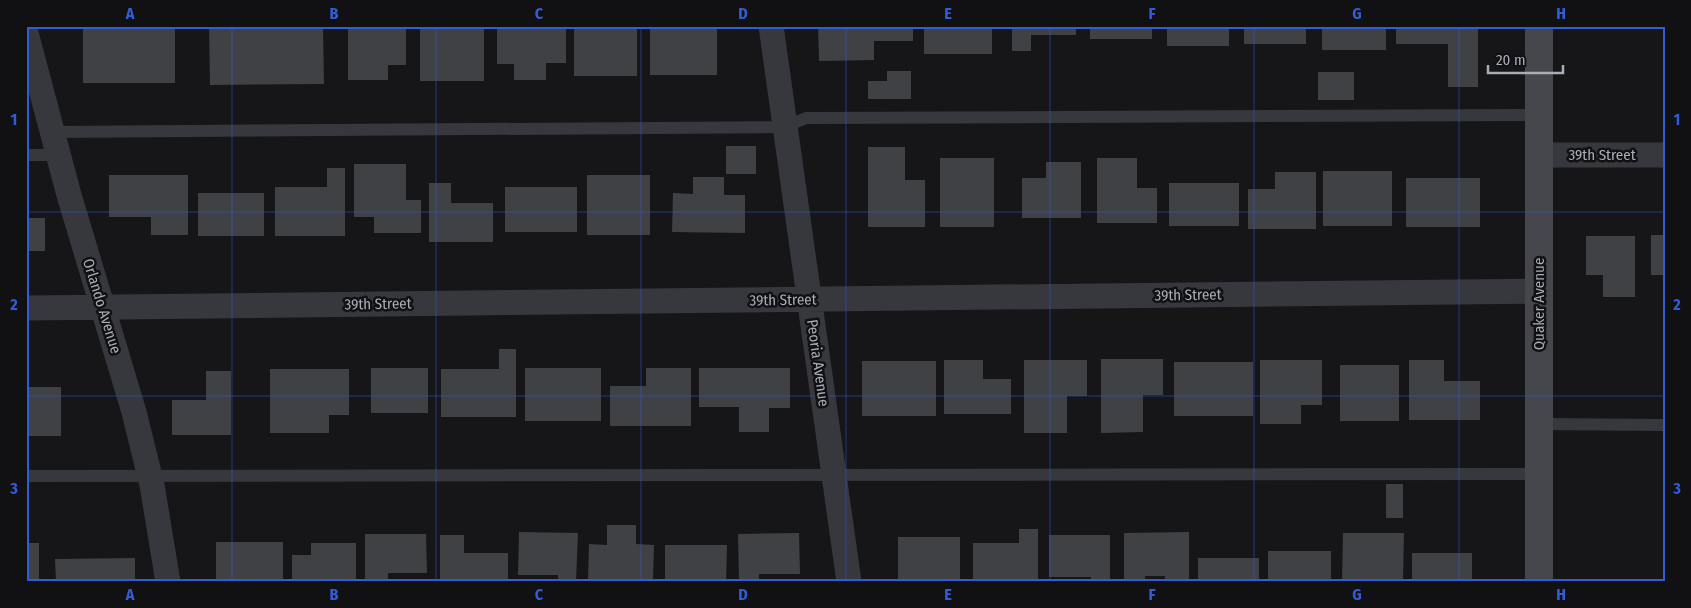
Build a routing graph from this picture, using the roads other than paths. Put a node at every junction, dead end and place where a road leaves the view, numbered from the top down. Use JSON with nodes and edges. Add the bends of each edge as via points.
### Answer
{"nodes":[{"id":1,"x":771,"y":26,"type":"edge"},
{"id":2,"x":1539,"y":26,"type":"edge"},
{"id":3,"x":26,"y":33,"type":"edge"},
{"id":4,"x":1539,"y":115,"type":"junction"},
{"id":5,"x":784,"y":127,"type":"junction"},
{"id":6,"x":55,"y":143,"type":"junction"},
{"id":7,"x":26,"y":155,"type":"edge"},
{"id":8,"x":1539,"y":155,"type":"junction"},
{"id":9,"x":1665,"y":155,"type":"edge"},
{"id":10,"x":1539,"y":291,"type":"junction"},
{"id":11,"x":809,"y":300,"type":"junction"},
{"id":12,"x":102,"y":307,"type":"junction"},
{"id":13,"x":26,"y":308,"type":"edge"},
{"id":14,"x":1539,"y":424,"type":"junction"},
{"id":15,"x":1665,"y":425,"type":"edge"},
{"id":16,"x":1539,"y":474,"type":"junction"},
{"id":17,"x":834,"y":475,"type":"junction"},
{"id":18,"x":26,"y":476,"type":"edge"},
{"id":19,"x":150,"y":476,"type":"junction"},
{"id":20,"x":168,"y":582,"type":"edge"},
{"id":21,"x":849,"y":582,"type":"edge"},
{"id":22,"x":1539,"y":582,"type":"edge"}],
"edges":[{"from":1,"to":5,"type":"street","name":"Peoria Avenue"},
{"from":2,"to":4,"type":"main road","name":"Quaker Avenue"},
{"from":3,"to":6,"type":"street","name":"Orlando Avenue"},
{"from":4,"to":5,"type":"lane","via":[[806,118]]},
{"from":4,"to":8,"type":"main road","name":"Quaker Avenue"},
{"from":5,"to":6,"type":"lane"},
{"from":5,"to":11,"type":"street","name":"Peoria Avenue"},
{"from":6,"to":7,"type":"lane"},
{"from":6,"to":12,"type":"street","name":"Orlando Avenue"},
{"from":8,"to":9,"type":"street","name":"39th Street"},
{"from":8,"to":10,"type":"main road","name":"Quaker Avenue"},
{"from":10,"to":11,"type":"street","name":"39th Street"},
{"from":10,"to":14,"type":"main road","name":"Quaker Avenue"},
{"from":11,"to":12,"type":"street","name":"39th Street"},
{"from":11,"to":17,"type":"street","name":"Peoria Avenue"},
{"from":12,"to":13,"type":"street","name":"39th Street"},
{"from":12,"to":19,"type":"street","name":"Orlando Avenue"},
{"from":14,"to":15,"type":"lane"},
{"from":14,"to":16,"type":"main road","name":"Quaker Avenue"},
{"from":16,"to":17,"type":"lane"},
{"from":16,"to":22,"type":"main road","name":"Quaker Avenue"},
{"from":17,"to":19,"type":"lane"},
{"from":17,"to":21,"type":"street","name":"Peoria Avenue"},
{"from":18,"to":19,"type":"lane"},
{"from":19,"to":20,"type":"street","name":"Orlando Avenue"}]}
